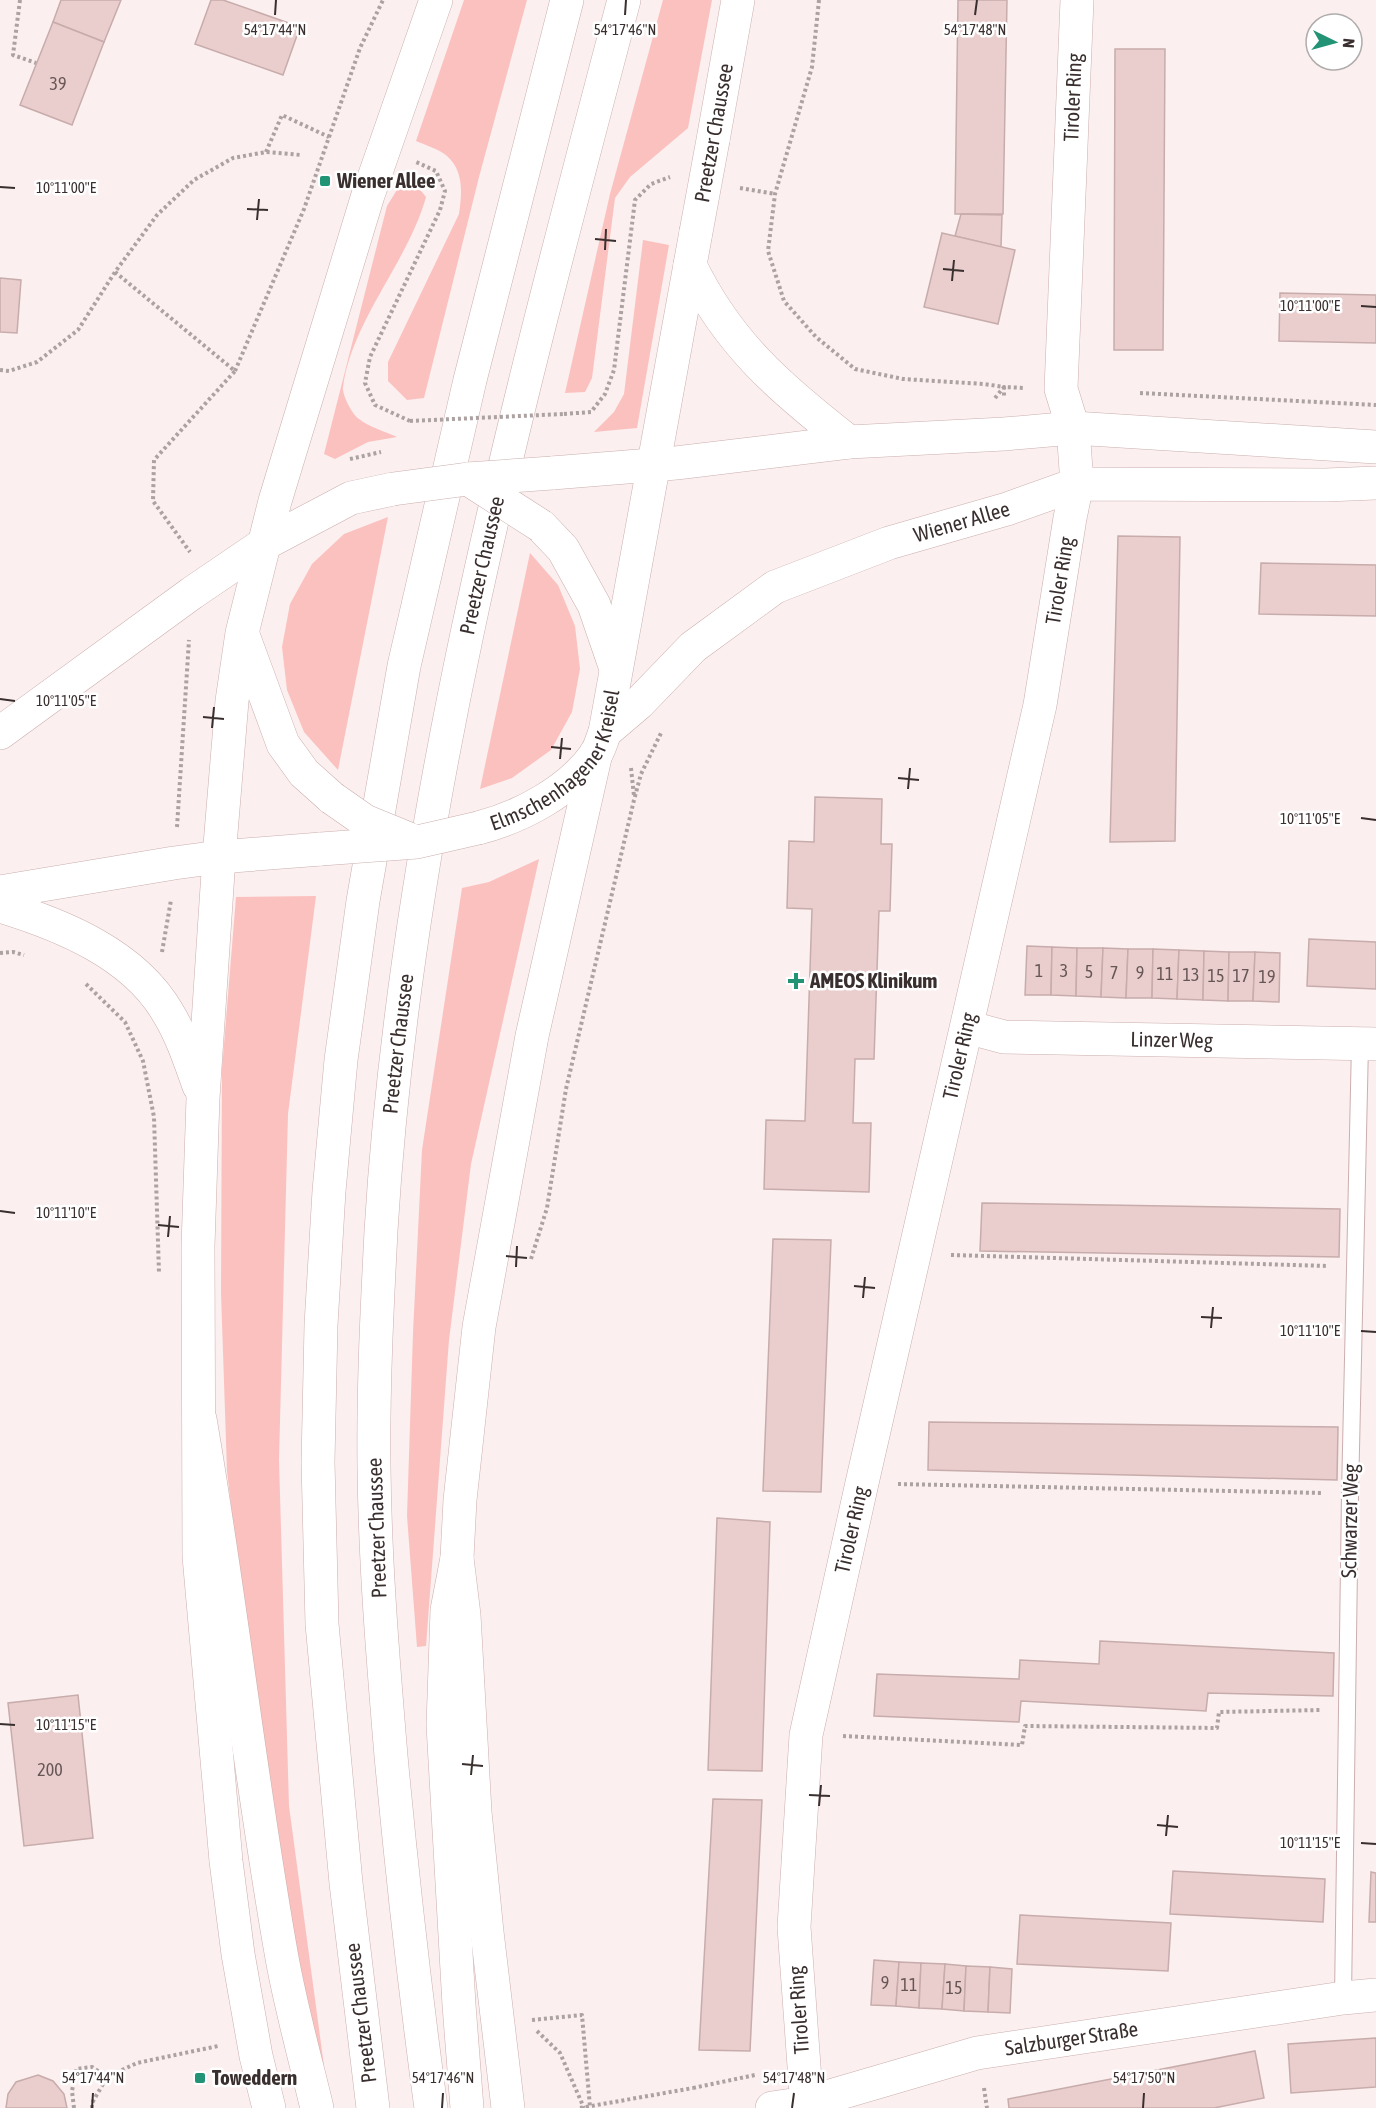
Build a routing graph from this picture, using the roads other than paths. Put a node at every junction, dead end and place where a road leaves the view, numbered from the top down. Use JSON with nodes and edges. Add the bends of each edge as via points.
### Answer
{"nodes":[{"id":1,"x":436,"y":0,"type":"edge"},
{"id":2,"x":567,"y":0,"type":"edge"},
{"id":3,"x":624,"y":0,"type":"edge"},
{"id":4,"x":738,"y":0,"type":"edge"},
{"id":5,"x":1077,"y":0,"type":"edge"},
{"id":6,"x":690,"y":265,"type":"junction"},
{"id":7,"x":1073,"y":428,"type":"junction"},
{"id":8,"x":849,"y":442,"type":"junction"},
{"id":9,"x":1376,"y":447,"type":"edge"},
{"id":10,"x":653,"y":465,"type":"junction"},
{"id":11,"x":468,"y":478,"type":"junction"},
{"id":12,"x":1376,"y":483,"type":"edge"},
{"id":13,"x":1077,"y":484,"type":"junction"},
{"id":14,"x":264,"y":544,"type":"junction"},
{"id":15,"x":242,"y":633,"type":"junction"},
{"id":16,"x":616,"y":671,"type":"junction"},
{"id":17,"x":0,"y":733,"type":"edge"},
{"id":18,"x":601,"y":743,"type":"junction"},
{"id":19,"x":417,"y":842,"type":"junction"},
{"id":20,"x":219,"y":857,"type":"junction"},
{"id":21,"x":0,"y":892,"type":"edge"},
{"id":22,"x":0,"y":906,"type":"edge"},
{"id":23,"x":967,"y":1027,"type":"junction"},
{"id":24,"x":1368,"y":1044,"type":"edge"},
{"id":25,"x":203,"y":1098,"type":"junction"},
{"id":26,"x":200,"y":1419,"type":"junction"},
{"id":27,"x":457,"y":1558,"type":"junction"},
{"id":28,"x":1376,"y":1995,"type":"edge"},
{"id":29,"x":1343,"y":1998,"type":"junction"},
{"id":30,"x":807,"y":2105,"type":"edge"},
{"id":31,"x":269,"y":2108,"type":"edge"},
{"id":32,"x":317,"y":2108,"type":"edge"},
{"id":33,"x":373,"y":2108,"type":"edge"},
{"id":34,"x":431,"y":2108,"type":"edge"},
{"id":35,"x":467,"y":2108,"type":"edge"},
{"id":36,"x":508,"y":2108,"type":"edge"},
{"id":37,"x":772,"y":2108,"type":"edge"}],
"edges":[{"from":1,"to":14,"type":"main road","via":[[368,195]]},
{"from":2,"to":33,"type":"main road","name":"Preetzer Chaussee","via":[[470,380],[404,666],[363,901],[341,1060],[321,1325],[318,1451],[322,1624],[346,1883]]},
{"from":3,"to":34,"type":"main road","name":"Preetzer Chaussee","via":[[526,380],[459,675],[417,912],[389,1137],[377,1328],[377,1566],[398,1823]]},
{"from":4,"to":6,"type":"main road","name":"Preetzer Chaussee","bridge":true},
{"from":5,"to":7,"type":"main road","name":"Tiroler Ring","via":[[1062,389]]},
{"from":6,"to":8,"type":"main road","via":[[702,291],[746,351],[784,390]]},
{"from":6,"to":10,"type":"main road","name":"Preetzer Chaussee"},
{"from":7,"to":8,"type":"main road"},
{"from":7,"to":9,"type":"main road"},
{"from":7,"to":13,"type":"main road","name":"Tiroler Ring"},
{"from":8,"to":10,"type":"main road"},
{"from":10,"to":11,"type":"main road","bridge":true},
{"from":10,"to":16,"type":"main road","name":"Preetzer Chaussee"},
{"from":11,"to":14,"type":"main road","bridge":true,"via":[[351,498]]},
{"from":11,"to":16,"type":"main road","name":"Elmschenhagener Kreisel","bridge":true,"via":[[541,526],[563,549],[594,605]]},
{"from":12,"to":13,"type":"main road","name":"Wiener Allee"},
{"from":13,"to":18,"type":"main road","name":"Wiener Allee","via":[[889,543],[775,587],[693,647]]},
{"from":13,"to":23,"type":"main road","name":"Tiroler Ring","via":[[1040,705]]},
{"from":14,"to":15,"type":"main road"},
{"from":14,"to":17,"type":"main road"},
{"from":15,"to":19,"type":"main road","bridge":true,"via":[[283,744],[304,773],[365,821]]},
{"from":15,"to":20,"type":"main road","via":[[232,700]]},
{"from":16,"to":18,"type":"main road","name":"Elmschenhagener Kreisel"},
{"from":18,"to":19,"type":"main road","name":"Elmschenhagener Kreisel","bridge":true,"via":[[576,776],[552,795],[497,823]]},
{"from":18,"to":27,"type":"main road","via":[[532,1036],[479,1327]]},
{"from":19,"to":20,"type":"main road","name":"Elmschenhagener Kreisel","bridge":true},
{"from":20,"to":21,"type":"main road","name":"Elmschenhagener Kreisel"},
{"from":20,"to":25,"type":"main road"},
{"from":22,"to":25,"type":"main road","via":[[67,930],[116,959],[146,983],[173,1022]]},
{"from":23,"to":24,"type":"main road","name":"Linzer Weg","via":[[1004,1037]]},
{"from":23,"to":30,"type":"main road","name":"Tiroler Ring","via":[[806,1735],[794,1927]]},
{"from":24,"to":29,"type":"lane","name":"Schwarzer Weg","via":[[1355,1266]]},
{"from":25,"to":26,"type":"main road","via":[[198,1246]]},
{"from":26,"to":31,"type":"main road","via":[[199,1556],[226,1861],[238,1954]]},
{"from":26,"to":32,"type":"main road","via":[[282,1960]]},
{"from":27,"to":35,"type":"main road","via":[[447,1610],[443,1725]]},
{"from":27,"to":36,"type":"main road","via":[[488,1943]]},
{"from":28,"to":29,"type":"main road","name":"Salzburger Straße"},
{"from":29,"to":30,"type":"main road","name":"Salzburger Straße","via":[[977,2053]]},
{"from":30,"to":37,"type":"main road","name":"Salzburger Straße"}]}
